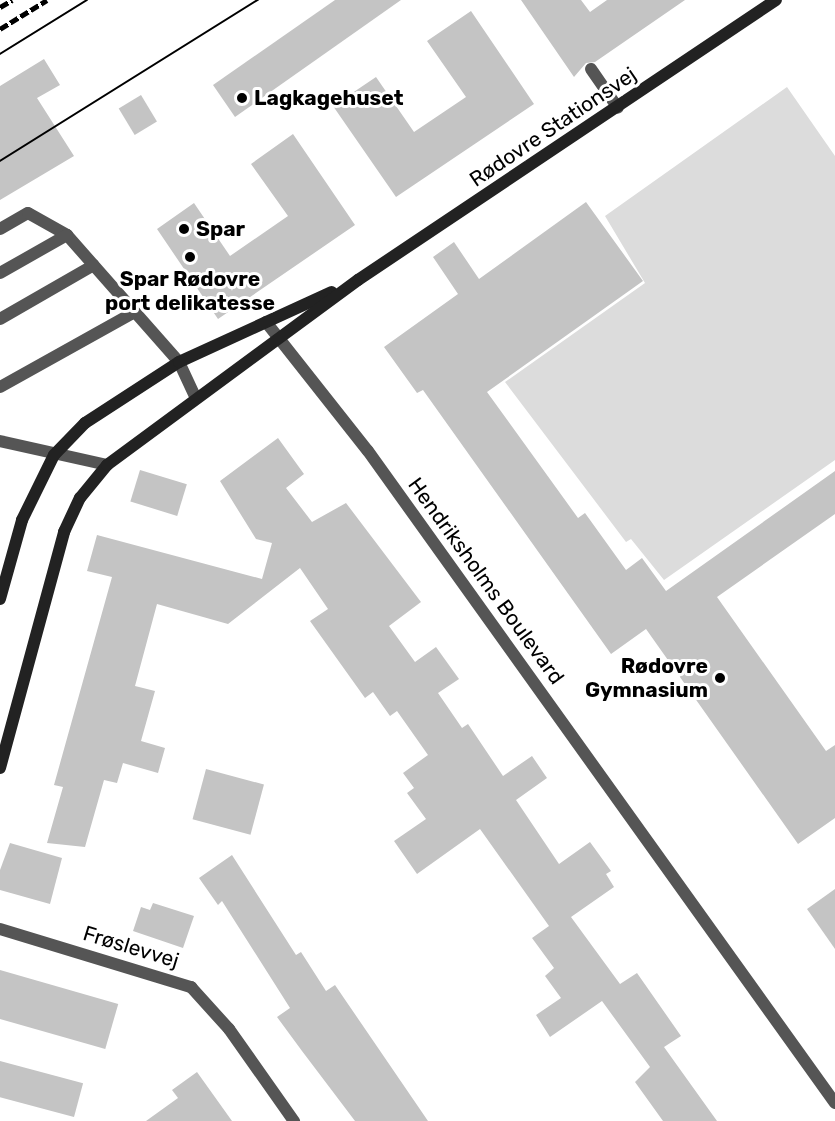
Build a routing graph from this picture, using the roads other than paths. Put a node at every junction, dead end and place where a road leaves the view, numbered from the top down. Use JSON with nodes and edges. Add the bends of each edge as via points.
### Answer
{"nodes":[{"id":1,"x":772,"y":1,"type":"edge"},
{"id":2,"x":591,"y":69,"type":"dead end"},
{"id":3,"x":618,"y":108,"type":"junction"},
{"id":4,"x":0,"y":229,"type":"edge"},
{"id":5,"x":67,"y":235,"type":"junction"},
{"id":6,"x":94,"y":265,"type":"junction"},
{"id":7,"x":0,"y":273,"type":"edge"},
{"id":8,"x":358,"y":280,"type":"junction"},
{"id":9,"x":131,"y":314,"type":"junction"},
{"id":10,"x":0,"y":319,"type":"edge"},
{"id":11,"x":266,"y":322,"type":"junction"},
{"id":12,"x":277,"y":339,"type":"junction"},
{"id":13,"x":178,"y":362,"type":"junction"},
{"id":14,"x":0,"y":387,"type":"edge"},
{"id":15,"x":195,"y":396,"type":"junction"},
{"id":16,"x":0,"y":441,"type":"edge"},
{"id":17,"x":54,"y":455,"type":"junction"},
{"id":18,"x":107,"y":465,"type":"junction"},
{"id":19,"x":0,"y":599,"type":"edge"},
{"id":20,"x":0,"y":768,"type":"edge"},
{"id":21,"x":0,"y":929,"type":"edge"},
{"id":22,"x":835,"y":1102,"type":"edge"},
{"id":23,"x":294,"y":1121,"type":"edge"}],
"edges":[{"from":1,"to":3,"type":"street","name":"Rødovre Stationsvej"},
{"from":2,"to":3,"type":"street"},
{"from":3,"to":8,"type":"street","name":"Rødovre Stationsvej"},
{"from":4,"to":5,"type":"street","via":[[28,213]]},
{"from":5,"to":6,"type":"street"},
{"from":5,"to":7,"type":"street"},
{"from":6,"to":9,"type":"street"},
{"from":6,"to":10,"type":"street"},
{"from":8,"to":11,"type":"street","name":"Rødovre Stationsvej"},
{"from":8,"to":12,"type":"street","name":"Rødovre Stationsvej"},
{"from":9,"to":13,"type":"street"},
{"from":9,"to":14,"type":"street"},
{"from":11,"to":12,"type":"street","name":"Hendriksholms Boulevard"},
{"from":11,"to":13,"type":"street","name":"Rødovre Stationsvej"},
{"from":12,"to":15,"type":"street","name":"Rødovre Stationsvej"},
{"from":12,"to":22,"type":"street","name":"Hendriksholms Boulevard","via":[[382,470]]},
{"from":13,"to":15,"type":"street"},
{"from":13,"to":17,"type":"street","name":"Rødovre Stationsvej","via":[[109,405]]},
{"from":15,"to":18,"type":"street","name":"Rødovre Stationsvej"},
{"from":16,"to":17,"type":"street"},
{"from":17,"to":18,"type":"street"},
{"from":17,"to":19,"type":"street","via":[[22,520]]},
{"from":18,"to":20,"type":"street","name":"Rødovre Stationsvej","via":[[80,498],[64,532]]},
{"from":21,"to":23,"type":"street","name":"Frøslevvej","via":[[191,987],[229,1029]]}]}
